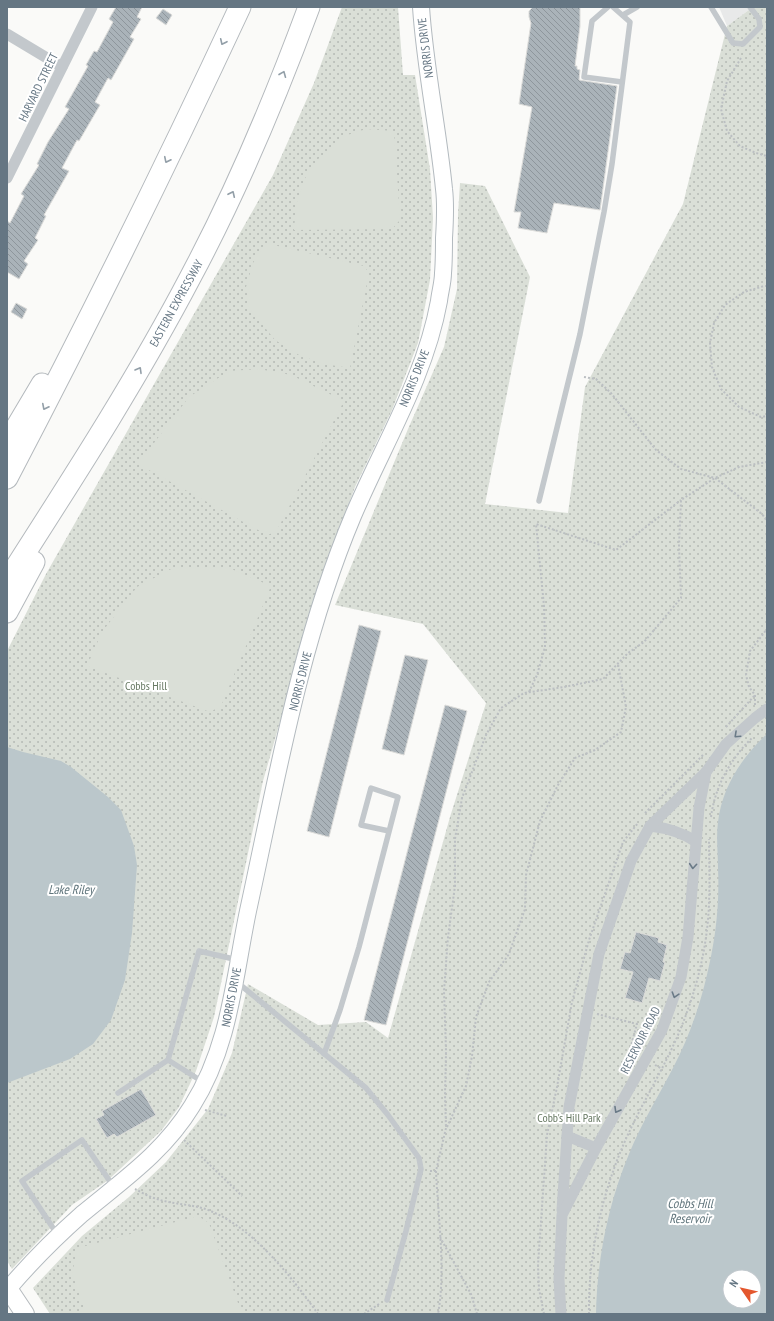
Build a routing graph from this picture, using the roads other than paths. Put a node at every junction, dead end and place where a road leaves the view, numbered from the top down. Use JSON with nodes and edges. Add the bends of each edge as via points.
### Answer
{"nodes":[{"id":1,"x":92,"y":7,"type":"edge"},
{"id":2,"x":240,"y":7,"type":"edge"},
{"id":3,"x":309,"y":7,"type":"edge"},
{"id":4,"x":420,"y":7,"type":"edge"},
{"id":5,"x":608,"y":7,"type":"edge"},
{"id":6,"x":613,"y":7,"type":"edge"},
{"id":7,"x":637,"y":7,"type":"edge"},
{"id":8,"x":711,"y":7,"type":"edge"},
{"id":9,"x":750,"y":7,"type":"edge"},
{"id":10,"x":623,"y":15,"type":"junction"},
{"id":11,"x":7,"y":34,"type":"edge"},
{"id":12,"x":62,"y":67,"type":"junction"},
{"id":13,"x":622,"y":82,"type":"junction"},
{"id":14,"x":7,"y":178,"type":"edge"},
{"id":15,"x":131,"y":234,"type":"junction"},
{"id":16,"x":127,"y":391,"type":"junction"},
{"id":17,"x":7,"y":443,"type":"edge"},
{"id":18,"x":7,"y":478,"type":"edge"},
{"id":19,"x":539,"y":501,"type":"dead end"},
{"id":20,"x":7,"y":581,"type":"edge"},
{"id":21,"x":7,"y":612,"type":"edge"},
{"id":22,"x":767,"y":710,"type":"edge"},
{"id":23,"x":706,"y":772,"type":"junction"},
{"id":24,"x":650,"y":826,"type":"junction"},
{"id":25,"x":389,"y":831,"type":"junction"},
{"id":26,"x":695,"y":842,"type":"junction"},
{"id":27,"x":239,"y":960,"type":"junction"},
{"id":28,"x":235,"y":981,"type":"junction"},
{"id":29,"x":324,"y":1054,"type":"junction"},
{"id":30,"x":168,"y":1060,"type":"junction"},
{"id":31,"x":205,"y":1083,"type":"junction"},
{"id":32,"x":118,"y":1093,"type":"dead end"},
{"id":33,"x":567,"y":1136,"type":"junction"},
{"id":34,"x":596,"y":1148,"type":"junction"},
{"id":35,"x":120,"y":1184,"type":"junction"},
{"id":36,"x":562,"y":1215,"type":"junction"},
{"id":37,"x":58,"y":1236,"type":"junction"},
{"id":38,"x":7,"y":1289,"type":"edge"},
{"id":39,"x":387,"y":1300,"type":"road end"},
{"id":40,"x":25,"y":1314,"type":"edge"},
{"id":41,"x":561,"y":1314,"type":"edge"}],
"edges":[{"from":1,"to":12,"type":"street","name":"HARVARD STREET"},
{"from":2,"to":15,"type":"highway","one_way":true},
{"from":16,"to":3,"type":"highway","name":"EASTERN EXPRESSWAY","one_way":true,"via":[[182,294],[222,215],[278,87]]},
{"from":4,"to":27,"type":"street","name":"NORRIS DRIVE","via":[[445,193],[443,275],[438,302],[430,340],[418,373],[353,516],[329,577],[287,731]]},
{"from":5,"to":13,"type":"lane","via":[[592,21],[584,76]]},
{"from":6,"to":10,"type":"lane"},
{"from":7,"to":10,"type":"lane"},
{"from":8,"to":9,"type":"lane","via":[[733,43],[743,44],[760,27],[759,20]]},
{"from":10,"to":13,"type":"lane","via":[[630,22]]},
{"from":11,"to":12,"type":"street"},
{"from":12,"to":14,"type":"street","name":"HARVARD STREET"},
{"from":13,"to":19,"type":"lane","via":[[612,164],[580,334]]},
{"from":15,"to":17,"type":"highway"},
{"from":15,"to":18,"type":"highway","one_way":true},
{"from":16,"to":20,"type":"highway","name":"EASTERN EXPRESSWAY"},
{"from":16,"to":21,"type":"highway"},
{"from":22,"to":23,"type":"street","name":"RESERVOIR ROAD","one_way":true,"via":[[726,744]]},
{"from":23,"to":24,"type":"street","name":"RESERVOIR ROAD"},
{"from":23,"to":26,"type":"street","name":"RESERVOIR ROAD"},
{"from":24,"to":26,"type":"street","via":[[673,830]]},
{"from":24,"to":33,"type":"street","name":"RESERVOIR ROAD","via":[[631,861],[601,947],[569,1107]]},
{"from":25,"to":25,"type":"lane","via":[[398,797],[371,788],[361,825]]},
{"from":25,"to":29,"type":"lane","via":[[360,947]]},
{"from":26,"to":34,"type":"street","name":"RESERVOIR ROAD","one_way":true,"via":[[688,937],[674,1000],[659,1036]]},
{"from":27,"to":28,"type":"street","name":"NORRIS DRIVE"},
{"from":27,"to":30,"type":"lane","via":[[199,952]]},
{"from":28,"to":29,"type":"lane"},
{"from":28,"to":31,"type":"street","name":"NORRIS DRIVE","via":[[218,1053]]},
{"from":29,"to":39,"type":"lane","via":[[366,1088],[419,1158],[421,1169]]},
{"from":30,"to":31,"type":"lane"},
{"from":30,"to":32,"type":"lane"},
{"from":31,"to":35,"type":"street","name":"NORRIS DRIVE","via":[[192,1107],[174,1131],[151,1157]]},
{"from":33,"to":34,"type":"street"},
{"from":33,"to":36,"type":"street","name":"RESERVOIR ROAD"},
{"from":34,"to":36,"type":"street","name":"RESERVOIR ROAD"},
{"from":35,"to":37,"type":"street","name":"NORRIS DRIVE"},
{"from":35,"to":37,"type":"lane","via":[[82,1140],[22,1181]]},
{"from":36,"to":41,"type":"street","name":"RESERVOIR ROAD","via":[[559,1279]]},
{"from":37,"to":38,"type":"street","name":"NORRIS DRIVE"},
{"from":38,"to":40,"type":"main road"}]}
